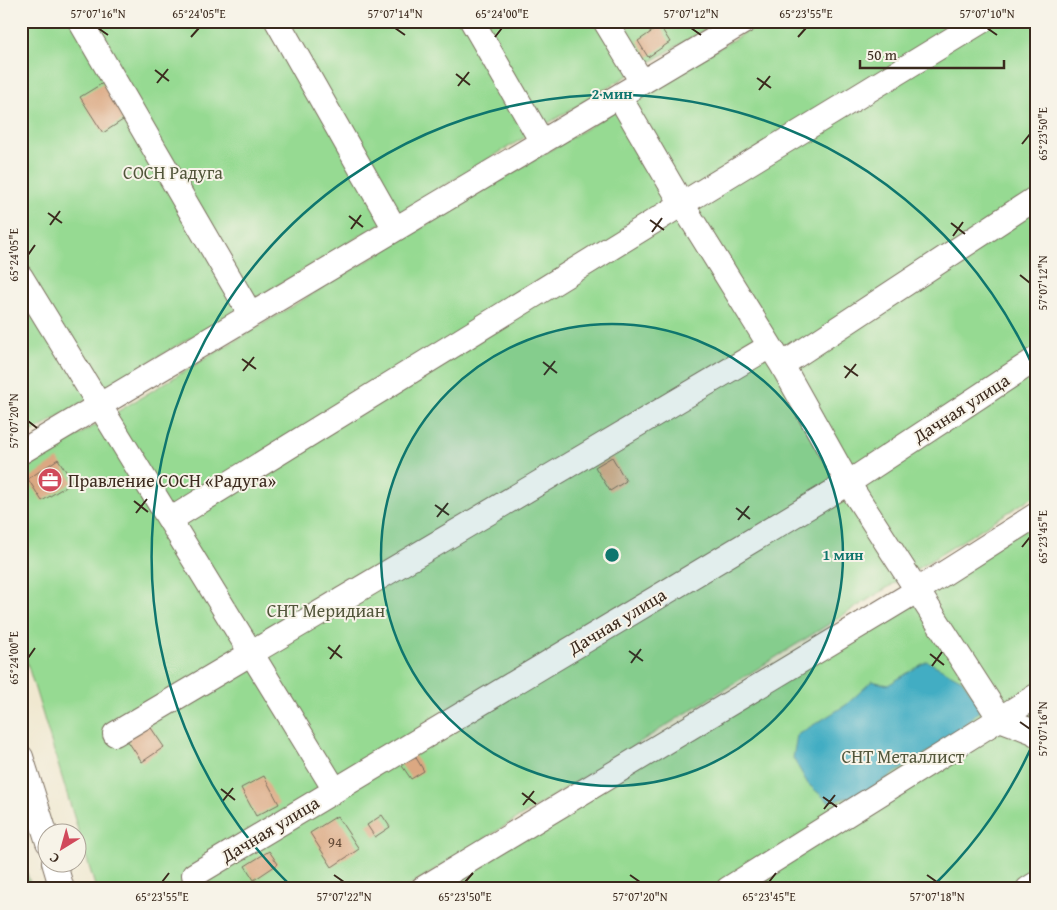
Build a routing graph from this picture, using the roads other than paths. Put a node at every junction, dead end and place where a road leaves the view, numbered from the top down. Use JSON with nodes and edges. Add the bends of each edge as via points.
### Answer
{"nodes":[{"id":1,"x":80,"y":21,"type":"edge"},
{"id":2,"x":278,"y":21,"type":"edge"},
{"id":3,"x":472,"y":21,"type":"edge"},
{"id":4,"x":605,"y":21,"type":"edge"},
{"id":5,"x":745,"y":21,"type":"edge"},
{"id":6,"x":982,"y":21,"type":"edge"},
{"id":7,"x":642,"y":82,"type":"junction"},
{"id":8,"x":618,"y":96,"type":"junction"},
{"id":9,"x":542,"y":142,"type":"junction"},
{"id":10,"x":1036,"y":198,"type":"edge"},
{"id":11,"x":682,"y":204,"type":"junction"},
{"id":12,"x":395,"y":230,"type":"junction"},
{"id":13,"x":21,"y":277,"type":"edge"},
{"id":14,"x":251,"y":315,"type":"junction"},
{"id":15,"x":776,"y":355,"type":"junction"},
{"id":16,"x":1036,"y":358,"type":"edge"},
{"id":17,"x":99,"y":406,"type":"junction"},
{"id":18,"x":21,"y":452,"type":"edge"},
{"id":19,"x":848,"y":483,"type":"junction"},
{"id":20,"x":1036,"y":515,"type":"edge"},
{"id":21,"x":170,"y":520,"type":"junction"},
{"id":22,"x":918,"y":590,"type":"junction"},
{"id":23,"x":250,"y":653,"type":"junction"},
{"id":24,"x":1036,"y":696,"type":"edge"},
{"id":25,"x":1000,"y":719,"type":"junction"},
{"id":26,"x":115,"y":734,"type":"dead end"},
{"id":27,"x":1036,"y":734,"type":"edge"},
{"id":28,"x":21,"y":757,"type":"edge"},
{"id":29,"x":335,"y":790,"type":"junction"},
{"id":30,"x":42,"y":822,"type":"edge"},
{"id":31,"x":57,"y":872,"type":"edge"},
{"id":32,"x":194,"y":875,"type":"dead end"},
{"id":33,"x":1036,"y":884,"type":"edge"},
{"id":34,"x":62,"y":889,"type":"edge"},
{"id":35,"x":422,"y":889,"type":"edge"},
{"id":36,"x":728,"y":889,"type":"edge"},
{"id":37,"x":1028,"y":889,"type":"edge"}],
"edges":[{"from":1,"to":14,"type":"street"},
{"from":2,"to":12,"type":"street"},
{"from":3,"to":9,"type":"street"},
{"from":4,"to":7,"type":"street"},
{"from":5,"to":7,"type":"street"},
{"from":6,"to":11,"type":"street"},
{"from":7,"to":8,"type":"street"},
{"from":8,"to":9,"type":"street"},
{"from":8,"to":11,"type":"street"},
{"from":9,"to":12,"type":"street"},
{"from":10,"to":15,"type":"street"},
{"from":11,"to":15,"type":"street"},
{"from":11,"to":21,"type":"street"},
{"from":12,"to":14,"type":"street"},
{"from":13,"to":17,"type":"street"},
{"from":14,"to":17,"type":"street"},
{"from":15,"to":19,"type":"street"},
{"from":15,"to":23,"type":"street"},
{"from":16,"to":19,"type":"street","name":"Дачная улица"},
{"from":17,"to":18,"type":"street"},
{"from":17,"to":21,"type":"street"},
{"from":19,"to":22,"type":"street"},
{"from":19,"to":29,"type":"street","name":"Дачная улица"},
{"from":20,"to":22,"type":"street"},
{"from":21,"to":23,"type":"street"},
{"from":22,"to":25,"type":"street"},
{"from":22,"to":35,"type":"street"},
{"from":23,"to":26,"type":"street"},
{"from":23,"to":29,"type":"street"},
{"from":24,"to":25,"type":"street"},
{"from":25,"to":27,"type":"street"},
{"from":25,"to":36,"type":"street"},
{"from":28,"to":30,"type":"street"},
{"from":29,"to":32,"type":"street","name":"Дачная улица"},
{"from":31,"to":34,"type":"street"},
{"from":33,"to":37,"type":"street"}]}
